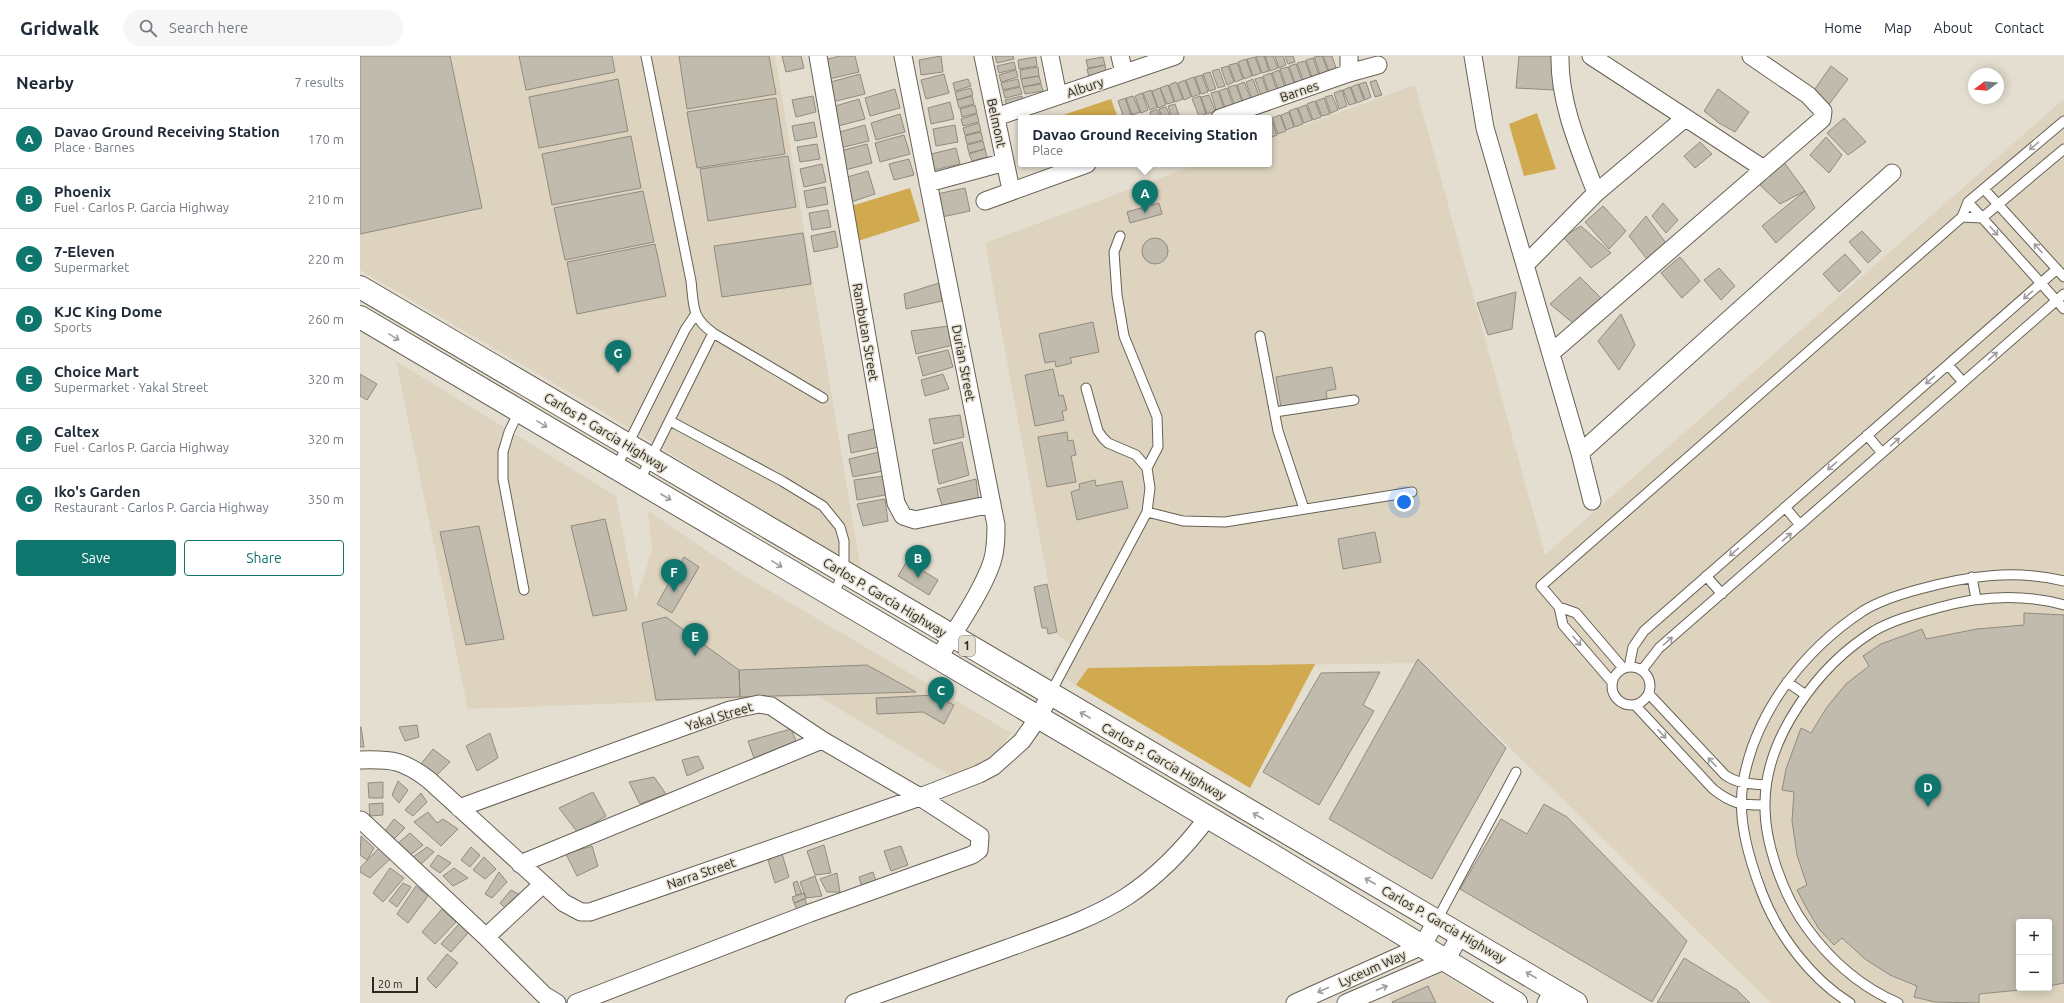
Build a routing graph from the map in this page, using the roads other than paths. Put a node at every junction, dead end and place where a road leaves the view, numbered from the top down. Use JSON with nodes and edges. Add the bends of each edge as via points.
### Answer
{"nodes":[{"id":1,"x":646,"y":56,"type":"edge"},
{"id":2,"x":818,"y":56,"type":"edge"},
{"id":3,"x":903,"y":56,"type":"edge"},
{"id":4,"x":983,"y":56,"type":"edge"},
{"id":5,"x":1050,"y":56,"type":"edge"},
{"id":6,"x":1120,"y":56,"type":"edge"},
{"id":7,"x":1175,"y":56,"type":"edge"},
{"id":8,"x":1349,"y":56,"type":"edge"},
{"id":9,"x":1473,"y":56,"type":"edge"},
{"id":10,"x":1560,"y":56,"type":"edge"},
{"id":11,"x":1591,"y":56,"type":"edge"},
{"id":12,"x":1751,"y":56,"type":"edge"},
{"id":13,"x":1378,"y":65,"type":"dead end"},
{"id":14,"x":1349,"y":73,"type":"junction"},
{"id":15,"x":1124,"y":74,"type":"junction"},
{"id":16,"x":1058,"y":96,"type":"junction"},
{"id":17,"x":1229,"y":115,"type":"edge"},
{"id":18,"x":996,"y":117,"type":"junction"},
{"id":19,"x":1685,"y":118,"type":"junction"},
{"id":20,"x":2063,"y":124,"type":"edge"},
{"id":21,"x":2064,"y":149,"type":"edge"},
{"id":22,"x":1005,"y":162,"type":"junction"},
{"id":23,"x":1078,"y":167,"type":"edge"},
{"id":24,"x":1764,"y":169,"type":"junction"},
{"id":25,"x":1892,"y":173,"type":"dead end"},
{"id":26,"x":928,"y":183,"type":"junction"},
{"id":27,"x":1984,"y":189,"type":"junction"},
{"id":28,"x":1011,"y":190,"type":"junction"},
{"id":29,"x":1596,"y":193,"type":"junction"},
{"id":30,"x":985,"y":201,"type":"dead end"},
{"id":31,"x":1968,"y":202,"type":"junction"},
{"id":32,"x":1998,"y":204,"type":"junction"},
{"id":33,"x":1962,"y":217,"type":"junction"},
{"id":34,"x":1982,"y":218,"type":"junction"},
{"id":35,"x":1120,"y":236,"type":"dead end"},
{"id":36,"x":1525,"y":265,"type":"junction"},
{"id":37,"x":2057,"y":269,"type":"junction"},
{"id":38,"x":2064,"y":277,"type":"edge"},
{"id":39,"x":2040,"y":283,"type":"junction"},
{"id":40,"x":360,"y":287,"type":"edge"},
{"id":41,"x":2064,"y":294,"type":"edge"},
{"id":42,"x":2056,"y":301,"type":"junction"},
{"id":43,"x":2064,"y":309,"type":"edge"},
{"id":44,"x":695,"y":315,"type":"junction"},
{"id":45,"x":360,"y":317,"type":"edge"},
{"id":46,"x":713,"y":333,"type":"junction"},
{"id":47,"x":1260,"y":336,"type":"dead end"},
{"id":48,"x":1551,"y":353,"type":"junction"},
{"id":49,"x":1948,"y":365,"type":"junction"},
{"id":50,"x":1963,"y":382,"type":"junction"},
{"id":51,"x":1086,"y":388,"type":"dead end"},
{"id":52,"x":823,"y":398,"type":"dead end"},
{"id":53,"x":1354,"y":400,"type":"dead end"},
{"id":54,"x":519,"y":411,"type":"junction"},
{"id":55,"x":1275,"y":412,"type":"junction"},
{"id":56,"x":670,"y":421,"type":"junction"},
{"id":57,"x":1867,"y":435,"type":"junction"},
{"id":58,"x":628,"y":445,"type":"junction"},
{"id":59,"x":1580,"y":453,"type":"junction"},
{"id":60,"x":1882,"y":453,"type":"junction"},
{"id":61,"x":651,"y":459,"type":"junction"},
{"id":62,"x":616,"y":468,"type":"junction"},
{"id":63,"x":1147,"y":468,"type":"junction"},
{"id":64,"x":640,"y":482,"type":"junction"},
{"id":65,"x":1412,"y":492,"type":"dead end"},
{"id":66,"x":1592,"y":501,"type":"dead end"},
{"id":67,"x":992,"y":504,"type":"junction"},
{"id":68,"x":1785,"y":507,"type":"junction"},
{"id":69,"x":1304,"y":508,"type":"junction"},
{"id":70,"x":1147,"y":512,"type":"junction"},
{"id":71,"x":1800,"y":525,"type":"junction"},
{"id":72,"x":844,"y":573,"type":"junction"},
{"id":73,"x":1706,"y":576,"type":"junction"},
{"id":74,"x":1972,"y":577,"type":"junction"},
{"id":75,"x":2064,"y":581,"type":"edge"},
{"id":76,"x":524,"y":590,"type":"dead end"},
{"id":77,"x":1722,"y":594,"type":"junction"},
{"id":78,"x":832,"y":596,"type":"junction"},
{"id":79,"x":1976,"y":599,"type":"junction"},
{"id":80,"x":2064,"y":605,"type":"edge"},
{"id":81,"x":1559,"y":607,"type":"junction"},
{"id":82,"x":951,"y":636,"type":"junction"},
{"id":83,"x":938,"y":659,"type":"junction"},
{"id":84,"x":1626,"y":668,"type":"junction"},
{"id":85,"x":1642,"y":670,"type":"junction"},
{"id":86,"x":1612,"y":682,"type":"junction"},
{"id":87,"x":1786,"y":682,"type":"junction"},
{"id":88,"x":1649,"y":694,"type":"junction"},
{"id":89,"x":1050,"y":695,"type":"junction"},
{"id":90,"x":1806,"y":695,"type":"junction"},
{"id":91,"x":1635,"y":705,"type":"junction"},
{"id":92,"x":1038,"y":718,"type":"junction"},
{"id":93,"x":822,"y":740,"type":"junction"},
{"id":94,"x":360,"y":760,"type":"edge"},
{"id":95,"x":1516,"y":772,"type":"dead end"},
{"id":96,"x":1743,"y":784,"type":"junction"},
{"id":97,"x":1766,"y":785,"type":"junction"},
{"id":98,"x":920,"y":797,"type":"junction"},
{"id":99,"x":1742,"y":805,"type":"junction"},
{"id":100,"x":1764,"y":805,"type":"junction"},
{"id":101,"x":459,"y":808,"type":"junction"},
{"id":102,"x":360,"y":817,"type":"edge"},
{"id":103,"x":1208,"y":817,"type":"junction"},
{"id":104,"x":1285,"y":832,"type":"junction"},
{"id":105,"x":1272,"y":855,"type":"junction"},
{"id":106,"x":520,"y":864,"type":"junction"},
{"id":107,"x":543,"y":884,"type":"junction"},
{"id":108,"x":1437,"y":920,"type":"junction"},
{"id":109,"x":1461,"y":934,"type":"junction"},
{"id":110,"x":486,"y":937,"type":"junction"},
{"id":111,"x":1422,"y":946,"type":"junction"},
{"id":112,"x":1446,"y":960,"type":"junction"},
{"id":113,"x":1345,"y":980,"type":"junction"},
{"id":114,"x":1550,"y":996,"type":"edge"},
{"id":115,"x":1881,"y":1000,"type":"edge"},
{"id":116,"x":1351,"y":1001,"type":"edge"},
{"id":117,"x":557,"y":1003,"type":"edge"},
{"id":118,"x":576,"y":1003,"type":"edge"},
{"id":119,"x":854,"y":1003,"type":"edge"},
{"id":120,"x":1295,"y":1003,"type":"edge"},
{"id":121,"x":1516,"y":1003,"type":"edge"},
{"id":122,"x":1576,"y":1003,"type":"edge"},
{"id":123,"x":1850,"y":1003,"type":"edge"},
{"id":124,"x":1898,"y":1003,"type":"edge"}],
"edges":[{"from":1,"to":44,"type":"lane","via":[[691,281]]},
{"from":2,"to":67,"type":"street","name":"Rambutan Street","via":[[896,503],[900,513],[908,519],[924,519]]},
{"from":3,"to":26,"type":"street","name":"Durian Street"},
{"from":4,"to":18,"type":"street","name":"Belmont"},
{"from":5,"to":16,"type":"street"},
{"from":6,"to":15,"type":"street"},
{"from":7,"to":15,"type":"street","name":"Albury"},
{"from":8,"to":14,"type":"street"},
{"from":9,"to":36,"type":"street","via":[[1485,128]]},
{"from":10,"to":29,"type":"street","via":[[1570,122]]},
{"from":11,"to":19,"type":"street"},
{"from":12,"to":24,"type":"street","via":[[1808,94],[1824,115]]},
{"from":13,"to":14,"type":"street","name":"Barnes"},
{"from":14,"to":17,"type":"street","name":"Barnes"},
{"from":15,"to":16,"type":"street","name":"Albury"},
{"from":16,"to":18,"type":"street","name":"Albury"},
{"from":18,"to":22,"type":"street","name":"Belmont"},
{"from":19,"to":24,"type":"street"},
{"from":19,"to":29,"type":"street"},
{"from":20,"to":27,"type":"lane","one_way":true},
{"from":21,"to":32,"type":"lane"},
{"from":22,"to":26,"type":"street"},
{"from":22,"to":28,"type":"street","name":"Belmont"},
{"from":23,"to":28,"type":"street"},
{"from":24,"to":48,"type":"street"},
{"from":25,"to":59,"type":"street"},
{"from":26,"to":67,"type":"street","name":"Durian Street"},
{"from":27,"to":31,"type":"lane"},
{"from":27,"to":32,"type":"lane"},
{"from":28,"to":30,"type":"street"},
{"from":29,"to":36,"type":"street"},
{"from":31,"to":33,"type":"lane"},
{"from":31,"to":34,"type":"lane"},
{"from":32,"to":34,"type":"lane"},
{"from":37,"to":32,"type":"lane","one_way":true},
{"from":33,"to":34,"type":"lane"},
{"from":33,"to":81,"type":"lane","via":[[1541,586]]},
{"from":34,"to":39,"type":"lane","one_way":true},
{"from":35,"to":63,"type":"lane","via":[[1114,252],[1117,295],[1124,336],[1157,416],[1158,447]]},
{"from":36,"to":48,"type":"street"},
{"from":37,"to":38,"type":"lane"},
{"from":37,"to":39,"type":"lane"},
{"from":39,"to":42,"type":"lane"},
{"from":39,"to":49,"type":"lane","one_way":true},
{"from":40,"to":58,"type":"highway","name":"Carlos P. Garcia Highway","number":"1"},
{"from":41,"to":42,"type":"lane"},
{"from":42,"to":43,"type":"lane"},
{"from":50,"to":42,"type":"lane","one_way":true},
{"from":44,"to":46,"type":"lane","via":[[700,324]]},
{"from":44,"to":58,"type":"lane","via":[[685,330]]},
{"from":45,"to":54,"type":"highway","name":"Carlos P. Garcia Highway","number":"1","one_way":true},
{"from":46,"to":52,"type":"lane"},
{"from":46,"to":56,"type":"lane"},
{"from":47,"to":55,"type":"lane"},
{"from":48,"to":59,"type":"street"},
{"from":49,"to":50,"type":"lane"},
{"from":49,"to":57,"type":"lane","one_way":true},
{"from":60,"to":50,"type":"lane","one_way":true},
{"from":51,"to":63,"type":"lane","via":[[1098,431],[1103,438],[1108,443],[1136,455]]},
{"from":53,"to":55,"type":"lane"},
{"from":54,"to":62,"type":"highway","name":"Carlos P. Garcia Highway","number":"1","one_way":true},
{"from":54,"to":76,"type":"lane","via":[[503,452],[503,478]]},
{"from":55,"to":69,"type":"lane","via":[[1278,431]]},
{"from":56,"to":61,"type":"lane"},
{"from":56,"to":72,"type":"lane","via":[[782,481],[822,506],[840,527],[844,541]]},
{"from":57,"to":60,"type":"lane"},
{"from":57,"to":68,"type":"lane","one_way":true},
{"from":58,"to":61,"type":"highway","name":"Carlos P. Garcia Highway","number":"1"},
{"from":58,"to":62,"type":"lane"},
{"from":59,"to":66,"type":"street"},
{"from":60,"to":71,"type":"lane"},
{"from":61,"to":64,"type":"lane"},
{"from":61,"to":72,"type":"highway","name":"Carlos P. Garcia Highway","number":"1"},
{"from":62,"to":64,"type":"highway","name":"Carlos P. Garcia Highway","number":"1"},
{"from":63,"to":70,"type":"lane","via":[[1150,488]]},
{"from":64,"to":78,"type":"highway","name":"Carlos P. Garcia Highway","number":"1","one_way":true},
{"from":65,"to":69,"type":"lane"},
{"from":67,"to":82,"type":"street","name":"Durian Street","via":[[996,525],[996,544],[992,562]]},
{"from":68,"to":71,"type":"lane"},
{"from":68,"to":73,"type":"lane","one_way":true},
{"from":69,"to":70,"type":"lane","via":[[1225,522],[1183,521]]},
{"from":70,"to":89,"type":"lane"},
{"from":77,"to":71,"type":"lane","one_way":true},
{"from":72,"to":78,"type":"lane"},
{"from":72,"to":82,"type":"highway","name":"Carlos P. Garcia Highway","number":"1"},
{"from":73,"to":77,"type":"lane"},
{"from":73,"to":84,"type":"lane","via":[[1644,631],[1633,646]]},
{"from":74,"to":75,"type":"lane","via":[[2025,574]]},
{"from":74,"to":79,"type":"lane"},
{"from":74,"to":87,"type":"lane","via":[[1888,599],[1864,611],[1821,644]]},
{"from":85,"to":77,"type":"lane","one_way":true,"via":[[1659,648]]},
{"from":78,"to":83,"type":"highway","name":"Carlos P. Garcia Highway","number":"1"},
{"from":79,"to":80,"type":"lane","via":[[2026,597]]},
{"from":79,"to":90,"type":"lane","via":[[1920,613],[1875,631],[1838,660]]},
{"from":81,"to":84,"type":"lane","via":[[1576,613]]},
{"from":81,"to":86,"type":"lane","one_way":true,"via":[[1563,624]]},
{"from":82,"to":83,"type":"street","name":"Durian Street"},
{"from":82,"to":89,"type":"highway","name":"Carlos P. Garcia Highway","number":"1"},
{"from":83,"to":92,"type":"highway","name":"Carlos P. Garcia Highway","number":"1"},
{"from":84,"to":85,"type":"lane"},
{"from":84,"to":86,"type":"lane","via":[[1618,671]]},
{"from":85,"to":88,"type":"lane","via":[[1650,681]]},
{"from":86,"to":91,"type":"lane","via":[[1615,697],[1628,705]]},
{"from":87,"to":90,"type":"lane"},
{"from":87,"to":96,"type":"lane","via":[[1758,735]]},
{"from":88,"to":91,"type":"lane","via":[[1641,703]]},
{"from":96,"to":88,"type":"lane","one_way":true,"via":[[1733,781],[1717,768]]},
{"from":89,"to":92,"type":"street","name":"Narra Street"},
{"from":104,"to":89,"type":"highway","name":"Carlos P. Garcia Highway","number":"1","one_way":true},
{"from":90,"to":97,"type":"lane","via":[[1779,743]]},
{"from":91,"to":99,"type":"lane","one_way":true,"via":[[1713,789],[1723,797]]},
{"from":92,"to":98,"type":"street","name":"Narra Street","via":[[1022,741],[994,766]]},
{"from":92,"to":103,"type":"highway","name":"Carlos P. Garcia Highway","number":"1"},
{"from":93,"to":98,"type":"street","name":"Yakal Street"},
{"from":93,"to":101,"type":"street","name":"Yakal Street","via":[[771,706],[744,706]]},
{"from":93,"to":106,"type":"street"},
{"from":94,"to":101,"type":"street","name":"Narra Street","via":[[398,761],[412,767]]},
{"from":95,"to":108,"type":"lane"},
{"from":96,"to":97,"type":"lane"},
{"from":96,"to":99,"type":"lane"},
{"from":97,"to":100,"type":"lane"},
{"from":98,"to":107,"type":"street","name":"Narra Street","via":[[590,912],[571,908]]},
{"from":98,"to":118,"type":"street","name":"Yakal Street","via":[[980,836],[979,850],[972,855],[824,907]]},
{"from":99,"to":100,"type":"lane"},
{"from":99,"to":123,"type":"lane","via":[[1754,872],[1768,908],[1800,957],[1841,998]]},
{"from":100,"to":115,"type":"lane","via":[[1777,867],[1789,899],[1800,918],[1830,956]]},
{"from":101,"to":106,"type":"street","name":"Narra Street"},
{"from":102,"to":110,"type":"street"},
{"from":103,"to":105,"type":"highway","name":"Carlos P. Garcia Highway","number":"1"},
{"from":103,"to":119,"type":"street","via":[[1189,842],[1159,872],[1126,897],[1096,914]]},
{"from":104,"to":105,"type":"highway"},
{"from":108,"to":104,"type":"highway","name":"Carlos P. Garcia Highway","number":"1","one_way":true},
{"from":105,"to":111,"type":"highway","name":"Carlos P. Garcia Highway","number":"1"},
{"from":106,"to":107,"type":"street","name":"Narra Street"},
{"from":107,"to":110,"type":"street"},
{"from":108,"to":109,"type":"highway","name":"Carlos P. Garcia Highway","number":"1"},
{"from":108,"to":111,"type":"street","name":"Lyceum Way"},
{"from":109,"to":112,"type":"street"},
{"from":114,"to":109,"type":"highway","name":"Carlos P. Garcia Highway","number":"1","one_way":true},
{"from":110,"to":117,"type":"street","via":[[544,995]]},
{"from":111,"to":112,"type":"highway","name":"Carlos P. Garcia Highway","number":"1"},
{"from":111,"to":113,"type":"street","name":"Lyceum Way"},
{"from":116,"to":112,"type":"street","name":"Lyceum Way","one_way":true},
{"from":112,"to":121,"type":"highway","name":"Carlos P. Garcia Highway","number":"1"},
{"from":113,"to":116,"type":"street"},
{"from":113,"to":120,"type":"street","name":"Lyceum Way","one_way":true},
{"from":114,"to":122,"type":"highway","name":"Carlos P. Garcia Highway","number":"1"},
{"from":115,"to":124,"type":"lane"}]}
